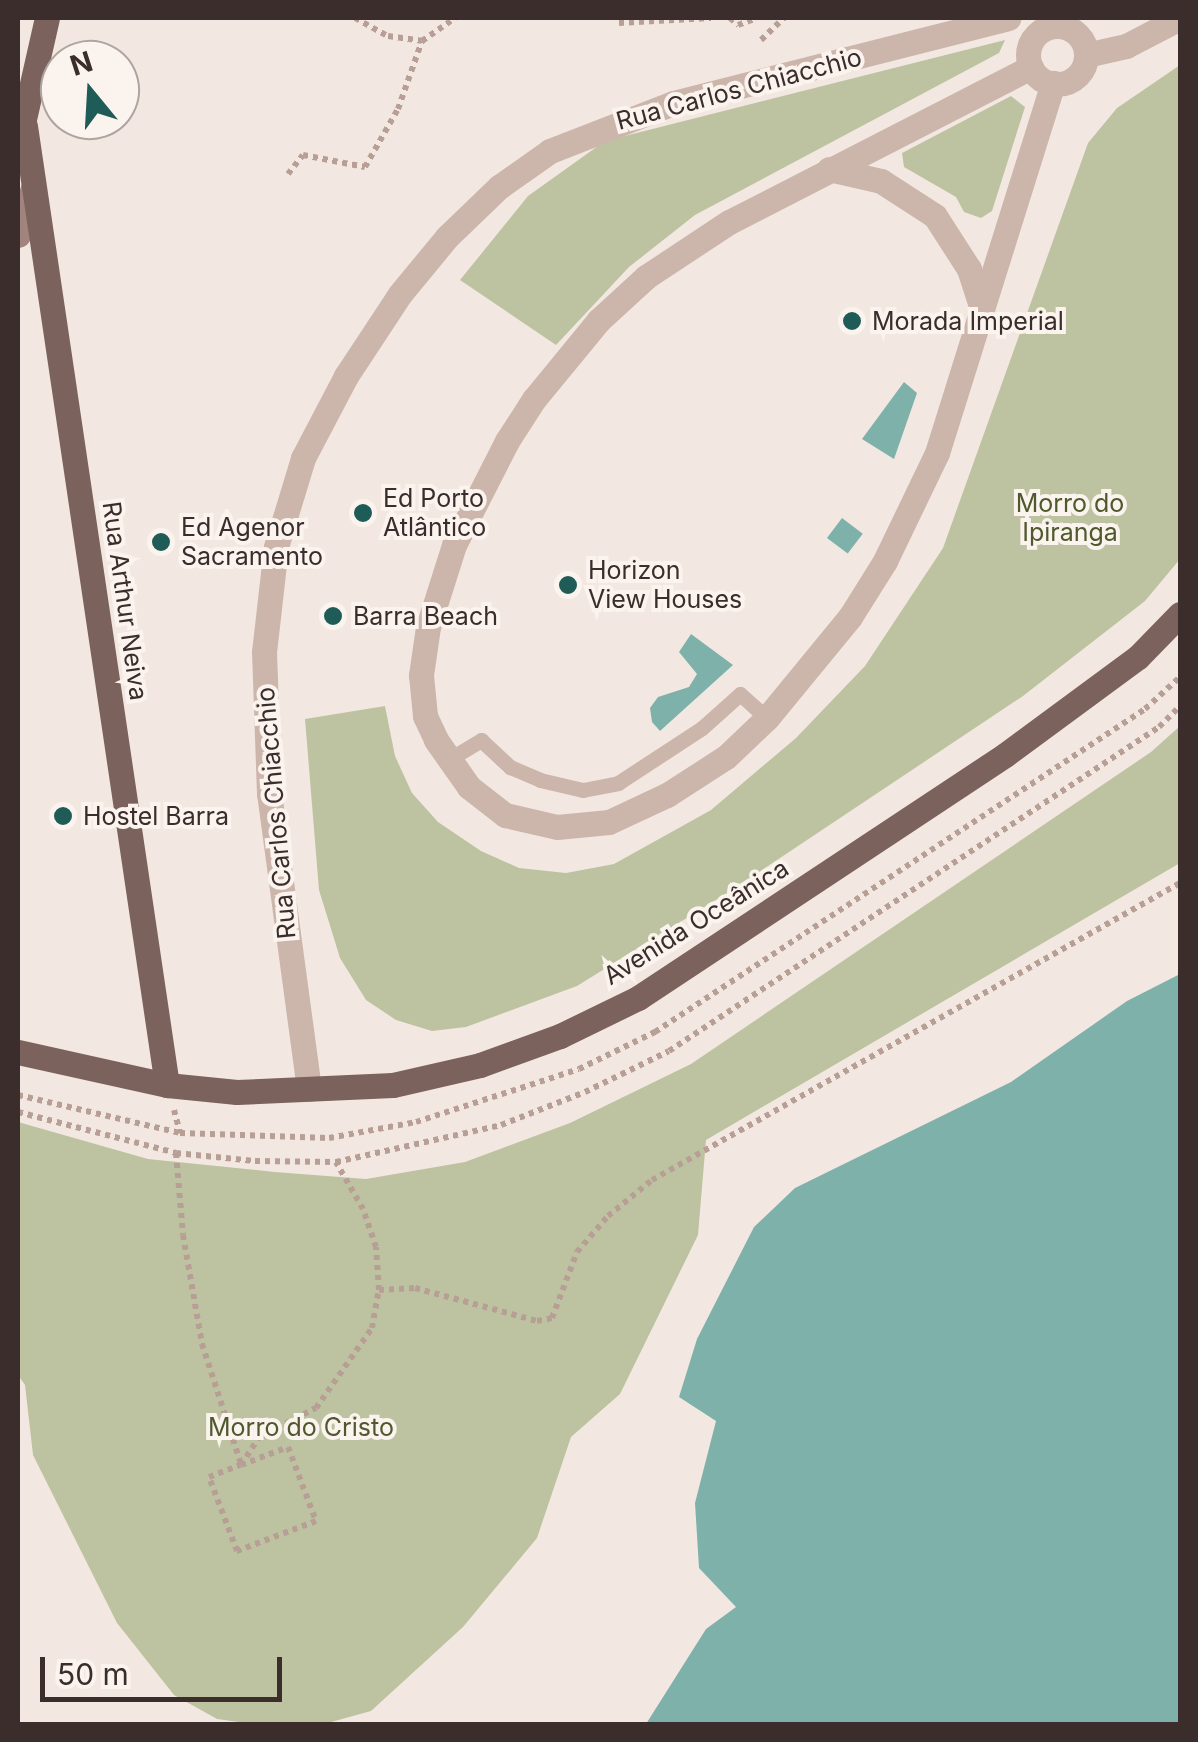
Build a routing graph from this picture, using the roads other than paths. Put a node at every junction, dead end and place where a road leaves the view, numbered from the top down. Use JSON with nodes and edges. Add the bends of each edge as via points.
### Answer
{"nodes":[{"id":1,"x":47,"y":18,"type":"edge"},
{"id":2,"x":1008,"y":18,"type":"edge"},
{"id":3,"x":1180,"y":18,"type":"edge"},
{"id":4,"x":1043,"y":23,"type":"edge"},
{"id":5,"x":1086,"y":55,"type":"junction"},
{"id":6,"x":1031,"y":67,"type":"junction"},
{"id":7,"x":1053,"y":84,"type":"junction"},
{"id":8,"x":21,"y":136,"type":"edge"},
{"id":9,"x":830,"y":169,"type":"junction"},
{"id":10,"x":33,"y":188,"type":"junction"},
{"id":11,"x":18,"y":235,"type":"edge"},
{"id":12,"x":981,"y":307,"type":"junction"},
{"id":13,"x":1180,"y":614,"type":"edge"},
{"id":14,"x":767,"y":718,"type":"junction"},
{"id":15,"x":448,"y":760,"type":"junction"},
{"id":16,"x":18,"y":1052,"type":"edge"},
{"id":17,"x":167,"y":1085,"type":"junction"},
{"id":18,"x":309,"y":1089,"type":"junction"}],
"edges":[{"from":1,"to":8,"type":"main road","name":"Rua Arthur Neiva"},
{"from":2,"to":18,"type":"street","name":"Rua Carlos Chiacchio","via":[[673,103],[550,150],[499,186],[447,237],[357,359],[303,458],[276,546],[264,652],[268,794]]},
{"from":3,"to":5,"type":"street","via":[[1126,46]]},
{"from":4,"to":5,"type":"street","via":[[1074,31]]},
{"from":4,"to":6,"type":"street","via":[[1029,49]]},
{"from":5,"to":7,"type":"street","via":[[1072,80]]},
{"from":6,"to":7,"type":"street"},
{"from":6,"to":9,"type":"street"},
{"from":7,"to":12,"type":"street"},
{"from":8,"to":10,"type":"main road","name":"Rua Arthur Neiva"},
{"from":9,"to":12,"type":"street","via":[[881,181],[935,216],[970,269]]},
{"from":9,"to":15,"type":"street","via":[[729,222],[646,277],[567,356],[506,441],[454,545],[428,627],[421,675],[425,716]]},
{"from":10,"to":11,"type":"street"},
{"from":10,"to":17,"type":"main road","name":"Rua Arthur Neiva"},
{"from":12,"to":14,"type":"street","via":[[937,453],[885,562],[850,618]]},
{"from":13,"to":18,"type":"main road","name":"Avenida Oceânica","via":[[1138,657],[1004,756],[638,998],[480,1064],[393,1085]]},
{"from":14,"to":15,"type":"street","via":[[726,757],[609,822],[557,828],[505,815]]},
{"from":14,"to":15,"type":"lane","via":[[740,694],[702,728],[618,783],[583,790],[510,767],[480,740]]},
{"from":16,"to":17,"type":"main road","name":"Avenida Oceânica"},
{"from":17,"to":18,"type":"main road","name":"Avenida Oceânica","via":[[237,1092]]}]}
